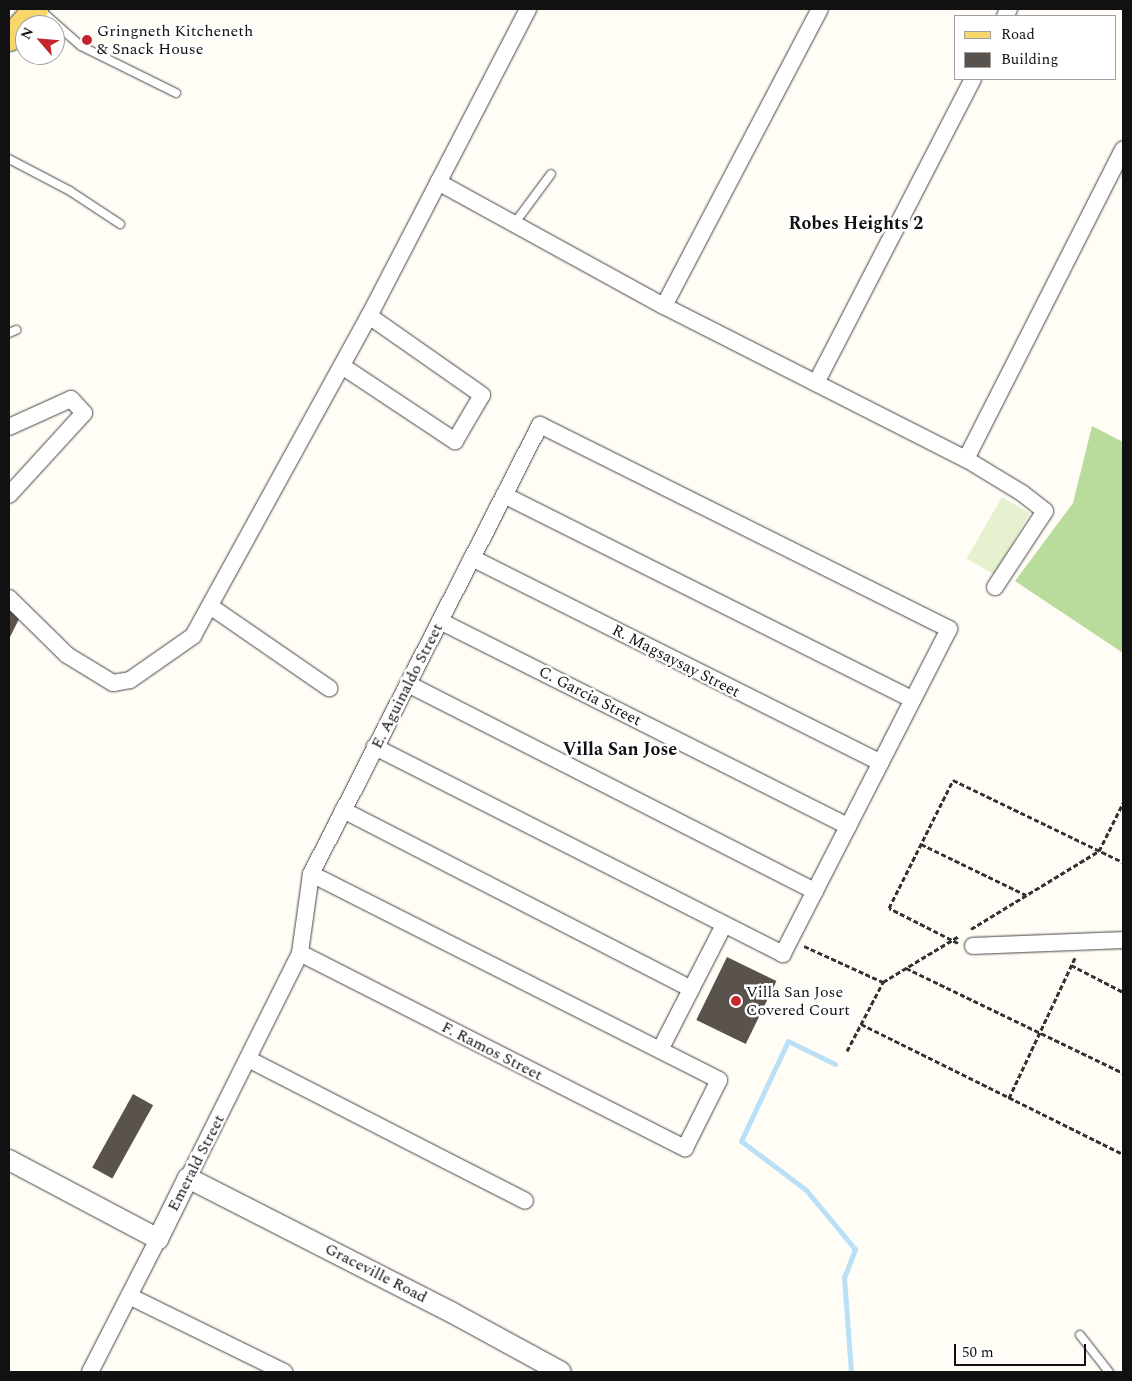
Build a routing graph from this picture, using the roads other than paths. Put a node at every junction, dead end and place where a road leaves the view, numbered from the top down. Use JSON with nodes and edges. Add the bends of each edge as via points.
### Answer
{"nodes":[{"id":1,"x":37,"y":9,"type":"edge"},
{"id":2,"x":528,"y":9,"type":"edge"},
{"id":3,"x":820,"y":9,"type":"edge"},
{"id":4,"x":9,"y":38,"type":"edge"},
{"id":5,"x":972,"y":80,"type":"edge"},
{"id":6,"x":176,"y":93,"type":"dead end"},
{"id":7,"x":1123,"y":149,"type":"edge"},
{"id":8,"x":9,"y":159,"type":"edge"},
{"id":9,"x":551,"y":174,"type":"dead end"},
{"id":10,"x":438,"y":182,"type":"junction"},
{"id":11,"x":120,"y":224,"type":"dead end"},
{"id":12,"x":514,"y":224,"type":"junction"},
{"id":13,"x":664,"y":306,"type":"junction"},
{"id":14,"x":369,"y":316,"type":"junction"},
{"id":15,"x":342,"y":366,"type":"junction"},
{"id":16,"x":816,"y":383,"type":"junction"},
{"id":17,"x":9,"y":427,"type":"edge"},
{"id":18,"x":966,"y":459,"type":"junction"},
{"id":19,"x":504,"y":495,"type":"junction"},
{"id":20,"x":9,"y":496,"type":"edge"},
{"id":21,"x":472,"y":558,"type":"junction"},
{"id":22,"x":995,"y":587,"type":"dead end"},
{"id":23,"x":9,"y":598,"type":"edge"},
{"id":24,"x":210,"y":606,"type":"junction"},
{"id":25,"x":440,"y":621,"type":"junction"},
{"id":26,"x":408,"y":684,"type":"junction"},
{"id":27,"x":329,"y":688,"type":"dead end"},
{"id":28,"x":913,"y":700,"type":"junction"},
{"id":29,"x":375,"y":747,"type":"junction"},
{"id":30,"x":881,"y":763,"type":"junction"},
{"id":31,"x":343,"y":810,"type":"junction"},
{"id":32,"x":848,"y":826,"type":"junction"},
{"id":33,"x":310,"y":874,"type":"junction"},
{"id":34,"x":815,"y":890,"type":"junction"},
{"id":35,"x":724,"y":925,"type":"junction"},
{"id":36,"x":1123,"y":940,"type":"edge"},
{"id":37,"x":973,"y":946,"type":"dead end"},
{"id":38,"x":300,"y":953,"type":"junction"},
{"id":39,"x":692,"y":989,"type":"junction"},
{"id":40,"x":661,"y":1048,"type":"junction"},
{"id":41,"x":248,"y":1059,"type":"junction"},
{"id":42,"x":9,"y":1160,"type":"edge"},
{"id":43,"x":188,"y":1178,"type":"junction"},
{"id":44,"x":525,"y":1201,"type":"dead end"},
{"id":45,"x":158,"y":1238,"type":"junction"},
{"id":46,"x":129,"y":1296,"type":"junction"},
{"id":47,"x":1080,"y":1335,"type":"dead end"},
{"id":48,"x":90,"y":1372,"type":"edge"},
{"id":49,"x":284,"y":1372,"type":"edge"},
{"id":50,"x":561,"y":1372,"type":"edge"},
{"id":51,"x":1110,"y":1372,"type":"edge"}],
"edges":[{"from":1,"to":4,"type":"main road"},
{"from":1,"to":6,"type":"lane","via":[[81,46]]},
{"from":2,"to":10,"type":"street"},
{"from":3,"to":13,"type":"street"},
{"from":5,"to":16,"type":"street"},
{"from":7,"to":18,"type":"street"},
{"from":8,"to":11,"type":"lane","via":[[70,191]]},
{"from":9,"to":12,"type":"lane"},
{"from":10,"to":12,"type":"street"},
{"from":10,"to":14,"type":"street"},
{"from":12,"to":13,"type":"street"},
{"from":13,"to":16,"type":"street"},
{"from":14,"to":15,"type":"street"},
{"from":14,"to":15,"type":"street","via":[[482,395],[455,441]]},
{"from":15,"to":24,"type":"street"},
{"from":16,"to":18,"type":"street"},
{"from":17,"to":20,"type":"street","via":[[71,399],[84,413]]},
{"from":18,"to":22,"type":"street","via":[[1045,511]]},
{"from":19,"to":21,"type":"street","name":"E. Aguinaldo Street"},
{"from":19,"to":28,"type":"street"},
{"from":19,"to":28,"type":"street","name":"E. Aguinaldo Street","via":[[540,426],[949,630]]},
{"from":21,"to":25,"type":"street","name":"E. Aguinaldo Street"},
{"from":21,"to":30,"type":"street","name":"R. Magsaysay Street"},
{"from":23,"to":24,"type":"street","via":[[68,655],[113,683],[130,680],[193,636]]},
{"from":24,"to":27,"type":"street"},
{"from":25,"to":26,"type":"street","name":"E. Aguinaldo Street"},
{"from":25,"to":32,"type":"street","name":"C. Garcia Street"},
{"from":26,"to":29,"type":"street","name":"E. Aguinaldo Street"},
{"from":26,"to":34,"type":"street"},
{"from":28,"to":30,"type":"street"},
{"from":29,"to":31,"type":"street","name":"E. Aguinaldo Street"},
{"from":29,"to":35,"type":"street"},
{"from":30,"to":32,"type":"street"},
{"from":31,"to":33,"type":"street","name":"E. Aguinaldo Street"},
{"from":31,"to":39,"type":"street"},
{"from":32,"to":34,"type":"street"},
{"from":33,"to":38,"type":"street","name":"E. Aguinaldo Street"},
{"from":33,"to":40,"type":"street"},
{"from":34,"to":35,"type":"street","via":[[783,954]]},
{"from":35,"to":39,"type":"street"},
{"from":36,"to":37,"type":"street"},
{"from":38,"to":40,"type":"street","name":"F. Ramos Street","via":[[685,1148],[719,1080]]},
{"from":38,"to":41,"type":"street","name":"Emerald Street"},
{"from":39,"to":40,"type":"street"},
{"from":41,"to":43,"type":"street","name":"Emerald Street"},
{"from":41,"to":44,"type":"street"},
{"from":42,"to":45,"type":"street"},
{"from":43,"to":45,"type":"street","name":"Emerald Street"},
{"from":43,"to":50,"type":"street","name":"Graceville Road"},
{"from":45,"to":46,"type":"street","name":"Emerald Street"},
{"from":46,"to":48,"type":"street","name":"Emerald Street"},
{"from":46,"to":49,"type":"street"},
{"from":47,"to":51,"type":"lane"}]}
